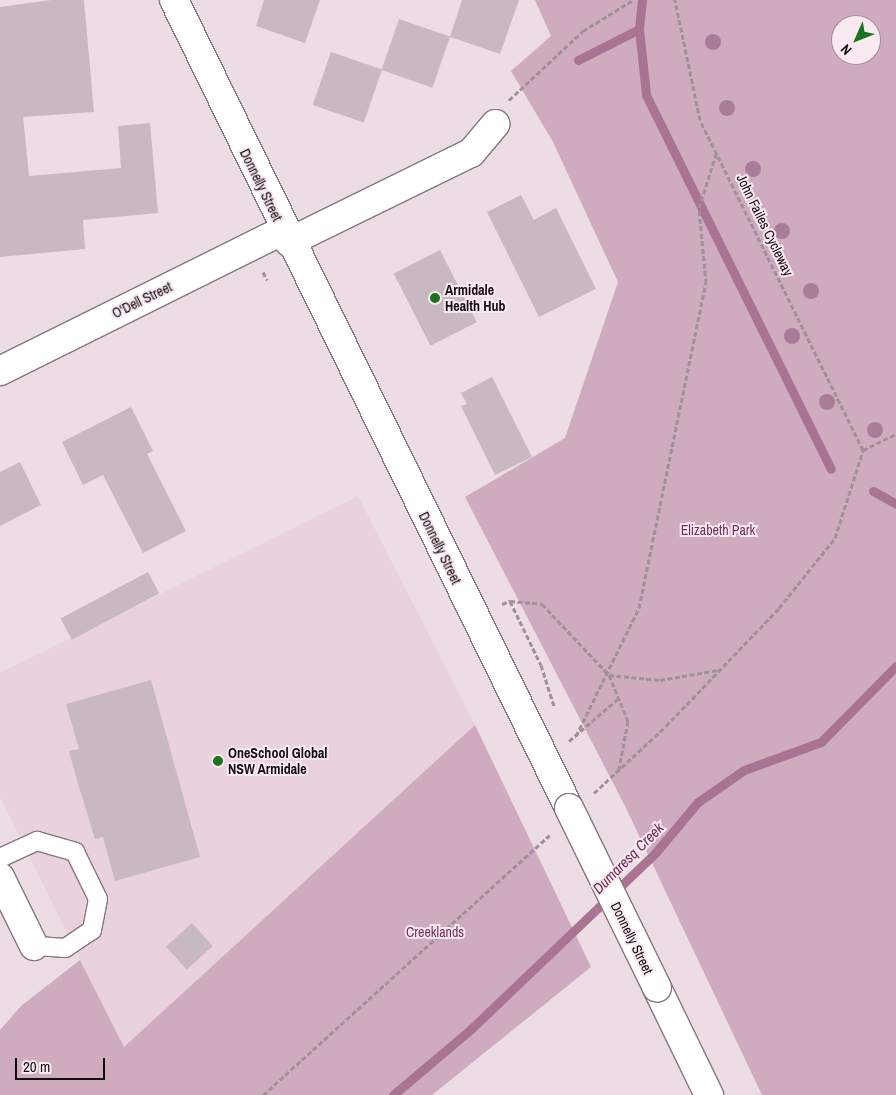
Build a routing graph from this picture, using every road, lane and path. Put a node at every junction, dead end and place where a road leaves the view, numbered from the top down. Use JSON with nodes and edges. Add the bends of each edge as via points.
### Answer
{"nodes":[{"id":1,"x":174,"y":0,"type":"edge"},
{"id":2,"x":632,"y":0,"type":"edge"},
{"id":3,"x":675,"y":0,"type":"edge"},
{"id":4,"x":510,"y":98,"type":"dead end"},
{"id":5,"x":495,"y":124,"type":"dead end"},
{"id":6,"x":716,"y":153,"type":"junction"},
{"id":7,"x":287,"y":236,"type":"junction"},
{"id":8,"x":0,"y":371,"type":"edge"},
{"id":9,"x":896,"y":434,"type":"edge"},
{"id":10,"x":510,"y":601,"type":"junction"},
{"id":11,"x":499,"y":606,"type":"dead end"},
{"id":12,"x":718,"y":670,"type":"dead end"},
{"id":13,"x":609,"y":675,"type":"junction"},
{"id":14,"x":618,"y":698,"type":"junction"},
{"id":15,"x":555,"y":709,"type":"dead end"},
{"id":16,"x":563,"y":736,"type":"dead end"},
{"id":17,"x":576,"y":736,"type":"junction"},
{"id":18,"x":619,"y":770,"type":"dead end"},
{"id":19,"x":0,"y":858,"type":"edge"},
{"id":20,"x":0,"y":877,"type":"edge"},
{"id":21,"x":34,"y":946,"type":"joint"},
{"id":22,"x":709,"y":1095,"type":"edge"}],
"edges":[{"from":1,"to":7,"type":"street","name":"Donnelly Street"},
{"from":2,"to":4,"type":"path","via":[[583,31]]},
{"from":3,"to":6,"type":"path","name":"John Failes Cycleway","via":[[700,120]]},
{"from":5,"to":7,"type":"street","name":"O'Dell Street","via":[[471,153]]},
{"from":6,"to":9,"type":"path","name":"John Failes Cycleway","via":[[863,450]]},
{"from":6,"to":13,"type":"path","via":[[699,208],[706,283],[673,451],[639,608]]},
{"from":7,"to":8,"type":"street","name":"O'Dell Street"},
{"from":7,"to":22,"type":"street","name":"Donnelly Street","bridge":true},
{"from":10,"to":11,"type":"path"},
{"from":10,"to":13,"type":"path","via":[[542,604]]},
{"from":10,"to":15,"type":"path","via":[[541,665]]},
{"from":12,"to":13,"type":"path","via":[[660,680]]},
{"from":13,"to":14,"type":"path"},
{"from":13,"to":17,"type":"path"},
{"from":14,"to":17,"type":"path"},
{"from":14,"to":18,"type":"path","via":[[628,721]]},
{"from":16,"to":17,"type":"path","via":[[566,744]]},
{"from":19,"to":21,"type":"lane","via":[[37,841],[75,852],[98,899],[92,930],[65,948]]},
{"from":20,"to":21,"type":"street"}]}
